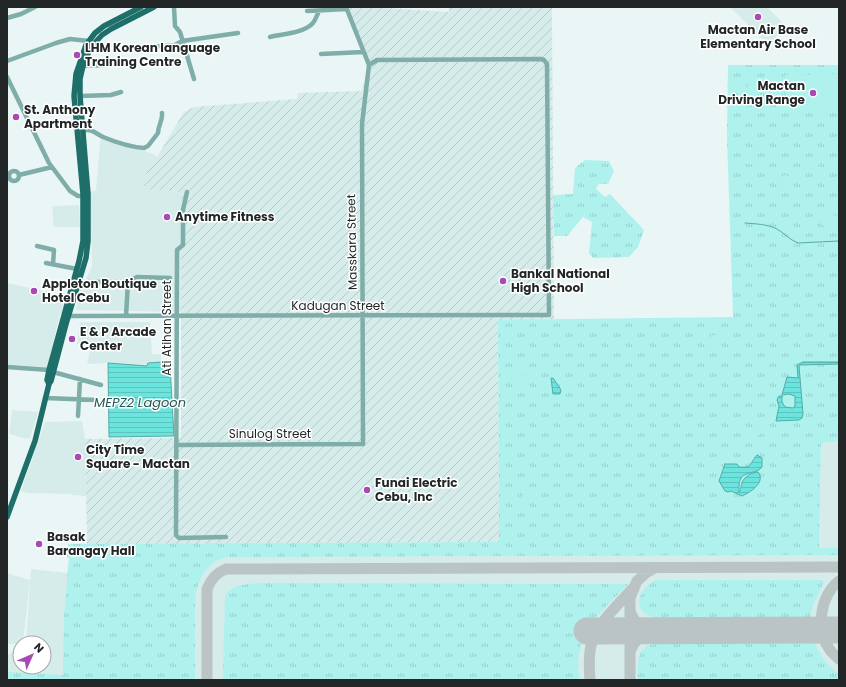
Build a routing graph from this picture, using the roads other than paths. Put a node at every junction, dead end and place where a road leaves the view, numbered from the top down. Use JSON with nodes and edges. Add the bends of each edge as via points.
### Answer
{"nodes":[{"id":1,"x":35,"y":7,"type":"edge"},
{"id":2,"x":141,"y":7,"type":"edge"},
{"id":3,"x":154,"y":7,"type":"edge"},
{"id":4,"x":174,"y":7,"type":"edge"},
{"id":5,"x":346,"y":8,"type":"edge"},
{"id":6,"x":307,"y":11,"type":"dead end"},
{"id":7,"x":319,"y":11,"type":"junction"},
{"id":8,"x":7,"y":18,"type":"edge"},
{"id":9,"x":238,"y":33,"type":"dead end"},
{"id":10,"x":270,"y":37,"type":"dead end"},
{"id":11,"x":89,"y":41,"type":"junction"},
{"id":12,"x":182,"y":41,"type":"junction"},
{"id":13,"x":149,"y":47,"type":"dead end"},
{"id":14,"x":363,"y":52,"type":"junction"},
{"id":15,"x":321,"y":54,"type":"dead end"},
{"id":16,"x":7,"y":61,"type":"edge"},
{"id":17,"x":107,"y":65,"type":"dead end"},
{"id":18,"x":369,"y":65,"type":"junction"},
{"id":19,"x":83,"y":66,"type":"junction"},
{"id":20,"x":7,"y":77,"type":"edge"},
{"id":21,"x":194,"y":79,"type":"dead end"},
{"id":22,"x":121,"y":92,"type":"dead end"},
{"id":23,"x":80,"y":96,"type":"junction"},
{"id":24,"x":162,"y":113,"type":"dead end"},
{"id":25,"x":82,"y":131,"type":"junction"},
{"id":26,"x":51,"y":165,"type":"junction"},
{"id":27,"x":8,"y":177,"type":"edge"},
{"id":28,"x":187,"y":192,"type":"dead end"},
{"id":29,"x":85,"y":196,"type":"junction"},
{"id":30,"x":86,"y":207,"type":"junction"},
{"id":31,"x":37,"y":246,"type":"dead end"},
{"id":32,"x":46,"y":263,"type":"dead end"},
{"id":33,"x":53,"y":264,"type":"junction"},
{"id":34,"x":77,"y":270,"type":"junction"},
{"id":35,"x":81,"y":275,"type":"junction"},
{"id":36,"x":170,"y":278,"type":"dead end"},
{"id":37,"x":89,"y":282,"type":"junction"},
{"id":38,"x":128,"y":282,"type":"junction"},
{"id":39,"x":78,"y":285,"type":"junction"},
{"id":40,"x":68,"y":316,"type":"junction"},
{"id":41,"x":126,"y":316,"type":"junction"},
{"id":42,"x":178,"y":316,"type":"junction"},
{"id":43,"x":363,"y":316,"type":"junction"},
{"id":44,"x":7,"y":367,"type":"edge"},
{"id":45,"x":51,"y":371,"type":"junction"},
{"id":46,"x":80,"y":379,"type":"junction"},
{"id":47,"x":100,"y":385,"type":"dead end"},
{"id":48,"x":45,"y":398,"type":"junction"},
{"id":49,"x":79,"y":399,"type":"junction"},
{"id":50,"x":96,"y":400,"type":"dead end"},
{"id":51,"x":78,"y":416,"type":"dead end"},
{"id":52,"x":363,"y":444,"type":"joint"},
{"id":53,"x":176,"y":445,"type":"junction"},
{"id":54,"x":7,"y":517,"type":"edge"},
{"id":55,"x":226,"y":537,"type":"dead end"}],
"edges":[{"from":1,"to":8,"type":"street"},
{"from":2,"to":11,"type":"main road","via":[[104,26]]},
{"from":3,"to":19,"type":"main road","via":[[102,35],[91,47]]},
{"from":4,"to":12,"type":"street","via":[[175,26]]},
{"from":5,"to":7,"type":"street"},
{"from":5,"to":14,"type":"street"},
{"from":6,"to":7,"type":"street"},
{"from":7,"to":10,"type":"street","via":[[309,27]]},
{"from":9,"to":12,"type":"street"},
{"from":11,"to":16,"type":"street","via":[[70,39]]},
{"from":11,"to":29,"type":"main road","via":[[78,65],[74,88]]},
{"from":12,"to":13,"type":"street","via":[[176,45]]},
{"from":12,"to":21,"type":"street"},
{"from":14,"to":15,"type":"street"},
{"from":14,"to":18,"type":"street"},
{"from":17,"to":19,"type":"street"},
{"from":18,"to":43,"type":"street","name":"Masskara Street","via":[[362,124]]},
{"from":18,"to":43,"type":"street","name":"Kadugan Street","via":[[377,60],[545,61],[549,315]]},
{"from":19,"to":23,"type":"main road"},
{"from":20,"to":26,"type":"street"},
{"from":22,"to":23,"type":"street"},
{"from":23,"to":25,"type":"main road"},
{"from":24,"to":25,"type":"street","via":[[158,133],[144,148],[102,137],[95,132]]},
{"from":25,"to":29,"type":"main road"},
{"from":26,"to":27,"type":"street","via":[[19,175],[14,181]]},
{"from":26,"to":29,"type":"street","via":[[70,190]]},
{"from":28,"to":42,"type":"street","name":"Ati Atihan Street","via":[[183,210],[183,245],[177,250]]},
{"from":29,"to":30,"type":"main road"},
{"from":30,"to":34,"type":"main road"},
{"from":30,"to":35,"type":"main road","via":[[88,241]]},
{"from":31,"to":33,"type":"street","via":[[54,250]]},
{"from":32,"to":33,"type":"street"},
{"from":33,"to":34,"type":"street"},
{"from":34,"to":45,"type":"main road"},
{"from":35,"to":37,"type":"street"},
{"from":35,"to":39,"type":"main road"},
{"from":36,"to":38,"type":"street","via":[[137,277]]},
{"from":37,"to":38,"type":"street"},
{"from":37,"to":39,"type":"street"},
{"from":38,"to":41,"type":"street"},
{"from":39,"to":40,"type":"main road"},
{"from":40,"to":41,"type":"street","name":"Kadugan Street"},
{"from":40,"to":45,"type":"main road"},
{"from":41,"to":42,"type":"street","name":"Kadugan Street"},
{"from":42,"to":43,"type":"street","name":"Kadugan Street"},
{"from":42,"to":53,"type":"street","name":"Ati Atihan Street"},
{"from":43,"to":52,"type":"street","name":"Masskara Street"},
{"from":44,"to":45,"type":"street"},
{"from":45,"to":46,"type":"street"},
{"from":45,"to":48,"type":"main road"},
{"from":46,"to":47,"type":"street"},
{"from":46,"to":49,"type":"street"},
{"from":48,"to":49,"type":"street"},
{"from":48,"to":54,"type":"main road","via":[[35,441]]},
{"from":49,"to":50,"type":"street"},
{"from":49,"to":51,"type":"street"},
{"from":52,"to":53,"type":"street","name":"Sinulog Street"},
{"from":53,"to":55,"type":"street","name":"Ati Atihan Street","via":[[177,536]]}]}
